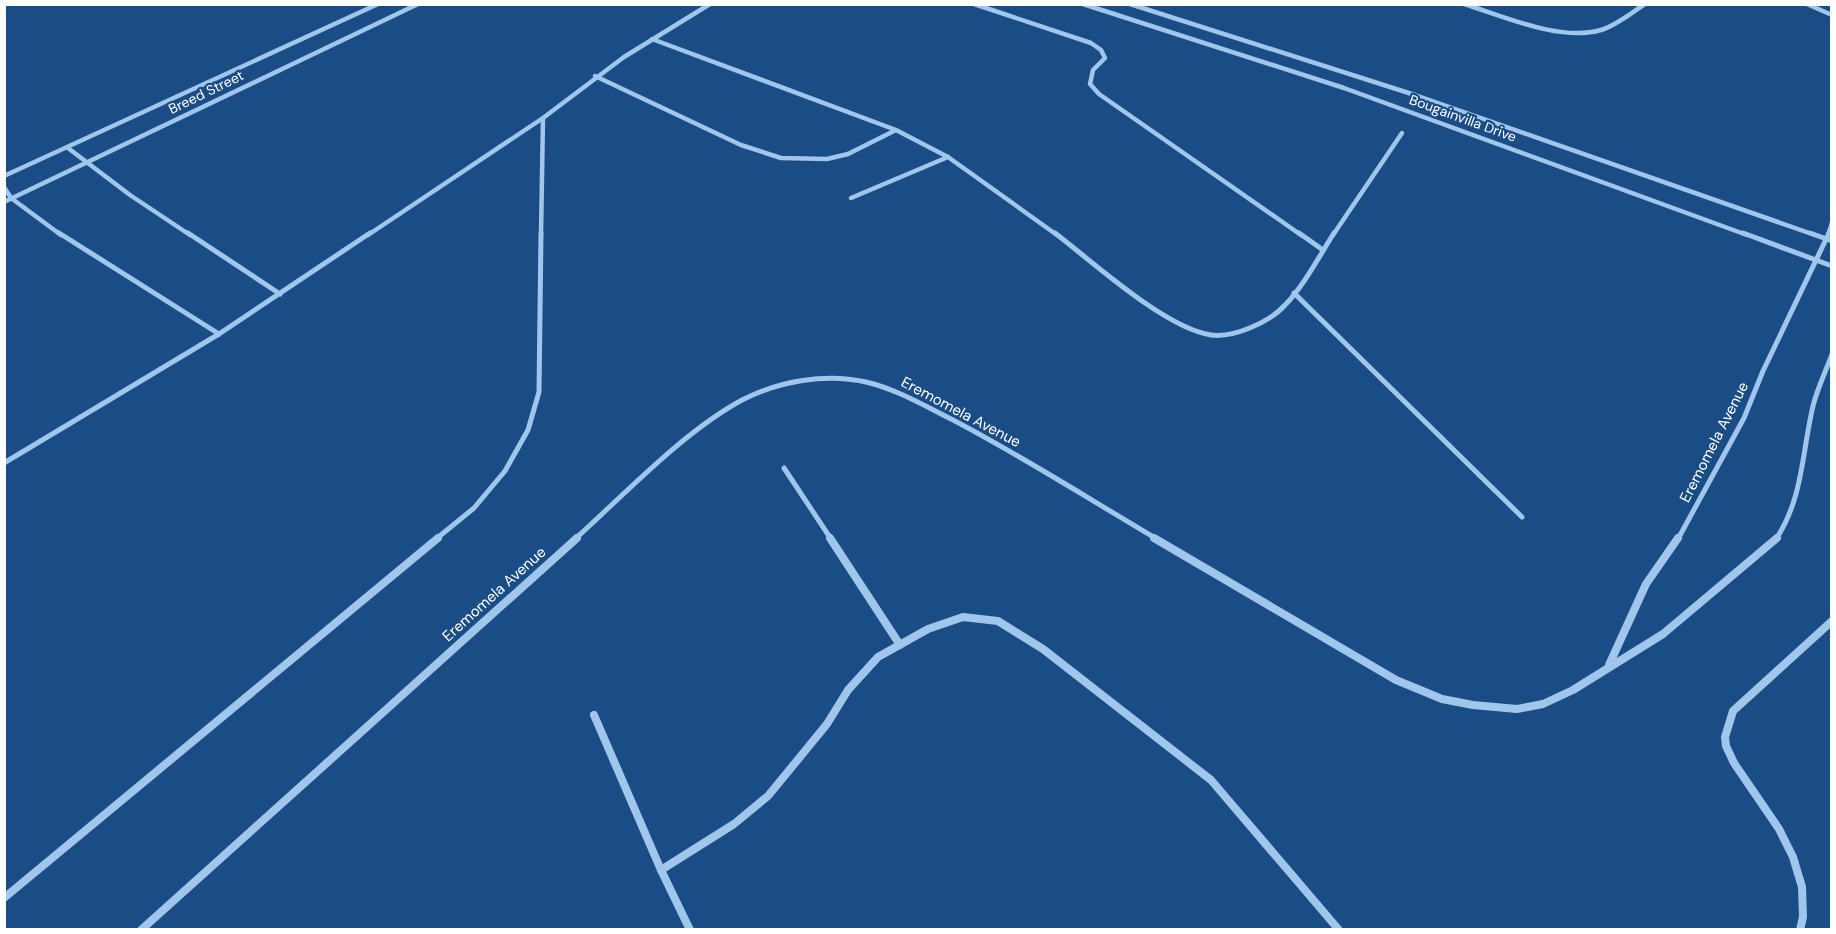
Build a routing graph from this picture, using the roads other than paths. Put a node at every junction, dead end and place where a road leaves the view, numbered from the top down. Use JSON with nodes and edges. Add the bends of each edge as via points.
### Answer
{"nodes":[{"id":1,"x":378,"y":4,"type":"edge"},
{"id":2,"x":418,"y":4,"type":"edge"},
{"id":3,"x":710,"y":4,"type":"edge"},
{"id":4,"x":974,"y":4,"type":"edge"},
{"id":5,"x":1083,"y":4,"type":"edge"},
{"id":6,"x":1130,"y":4,"type":"edge"},
{"id":7,"x":1464,"y":4,"type":"edge"},
{"id":8,"x":1645,"y":4,"type":"edge"},
{"id":9,"x":1807,"y":4,"type":"edge"},
{"id":10,"x":1832,"y":15,"type":"edge"},
{"id":11,"x":652,"y":39,"type":"junction"},
{"id":12,"x":595,"y":76,"type":"junction"},
{"id":13,"x":543,"y":118,"type":"junction"},
{"id":14,"x":896,"y":130,"type":"junction"},
{"id":15,"x":1402,"y":133,"type":"dead end"},
{"id":16,"x":68,"y":148,"type":"junction"},
{"id":17,"x":948,"y":157,"type":"junction"},
{"id":18,"x":87,"y":163,"type":"junction"},
{"id":19,"x":4,"y":176,"type":"edge"},
{"id":20,"x":4,"y":187,"type":"edge"},
{"id":21,"x":11,"y":198,"type":"junction"},
{"id":22,"x":851,"y":198,"type":"dead end"},
{"id":23,"x":4,"y":202,"type":"edge"},
{"id":24,"x":1832,"y":223,"type":"edge"},
{"id":25,"x":1829,"y":241,"type":"edge"},
{"id":26,"x":1323,"y":250,"type":"junction"},
{"id":27,"x":1816,"y":260,"type":"junction"},
{"id":28,"x":1832,"y":266,"type":"edge"},
{"id":29,"x":1294,"y":293,"type":"junction"},
{"id":30,"x":280,"y":294,"type":"junction"},
{"id":31,"x":219,"y":334,"type":"junction"},
{"id":32,"x":1832,"y":354,"type":"edge"},
{"id":33,"x":4,"y":464,"type":"edge"},
{"id":34,"x":784,"y":468,"type":"dead end"},
{"id":35,"x":1522,"y":517,"type":"dead end"},
{"id":36,"x":1832,"y":621,"type":"edge"},
{"id":37,"x":900,"y":645,"type":"junction"},
{"id":38,"x":1609,"y":666,"type":"junction"},
{"id":39,"x":594,"y":715,"type":"dead end"},
{"id":40,"x":661,"y":870,"type":"junction"},
{"id":41,"x":4,"y":898,"type":"edge"},
{"id":42,"x":141,"y":930,"type":"edge"},
{"id":43,"x":690,"y":930,"type":"edge"},
{"id":44,"x":1339,"y":930,"type":"edge"},
{"id":45,"x":1800,"y":930,"type":"edge"}],
"edges":[{"from":1,"to":16,"type":"street","name":"Breed Street"},
{"from":2,"to":18,"type":"street","name":"Breed Street"},
{"from":3,"to":11,"type":"street"},
{"from":4,"to":26,"type":"street","via":[[1091,43],[1101,50],[1105,58],[1094,70],[1090,84],[1099,94]]},
{"from":5,"to":27,"type":"street","name":"Bougainvilla Drive","via":[[1364,95]]},
{"from":6,"to":25,"type":"street","name":"Bougainvilla Drive","via":[[1415,95]]},
{"from":7,"to":8,"type":"street","via":[[1540,26],[1580,32],[1605,28]]},
{"from":9,"to":10,"type":"street"},
{"from":11,"to":12,"type":"street"},
{"from":11,"to":14,"type":"street"},
{"from":12,"to":13,"type":"street"},
{"from":12,"to":14,"type":"street","via":[[741,145],[781,158],[828,159],[848,154]]},
{"from":13,"to":30,"type":"street"},
{"from":13,"to":41,"type":"street","via":[[539,392],[528,430],[505,471],[474,508]]},
{"from":14,"to":17,"type":"street"},
{"from":15,"to":26,"type":"street"},
{"from":16,"to":18,"type":"street"},
{"from":16,"to":19,"type":"street","name":"Breed Street"},
{"from":17,"to":22,"type":"street"},
{"from":17,"to":29,"type":"street","via":[[1180,325],[1212,335],[1238,333],[1285,306]]},
{"from":18,"to":21,"type":"street","name":"Breed Street"},
{"from":18,"to":30,"type":"street"},
{"from":20,"to":21,"type":"street"},
{"from":21,"to":23,"type":"street","name":"Breed Street"},
{"from":21,"to":31,"type":"street","via":[[55,231]]},
{"from":24,"to":25,"type":"street","name":"Eremomela Avenue"},
{"from":25,"to":27,"type":"street","name":"Eremomela Avenue"},
{"from":26,"to":29,"type":"street"},
{"from":27,"to":28,"type":"street","name":"Bougainvilla Drive"},
{"from":27,"to":38,"type":"street","name":"Eremomela Avenue","via":[[1744,418],[1676,542],[1646,584]]},
{"from":29,"to":35,"type":"street"},
{"from":30,"to":31,"type":"street"},
{"from":31,"to":33,"type":"street"},
{"from":32,"to":38,"type":"street","name":"Eremomela Avenue","via":[[1813,404],[1795,501],[1775,540],[1663,634]]},
{"from":34,"to":37,"type":"street"},
{"from":36,"to":45,"type":"street","via":[[1733,711],[1726,730],[1726,745],[1736,766],[1797,864],[1803,896]]},
{"from":37,"to":40,"type":"street","via":[[878,657],[848,690],[828,724],[768,796],[734,824]]},
{"from":37,"to":44,"type":"street","via":[[928,629],[963,617],[998,621],[1043,650],[1211,780]]},
{"from":38,"to":42,"type":"street","name":"Eremomela Avenue","via":[[1543,704],[1516,709],[1442,699],[1355,657],[974,431],[925,406],[881,386],[843,379],[782,385],[744,400],[674,450]]},
{"from":39,"to":40,"type":"street"},
{"from":40,"to":43,"type":"street"}]}
